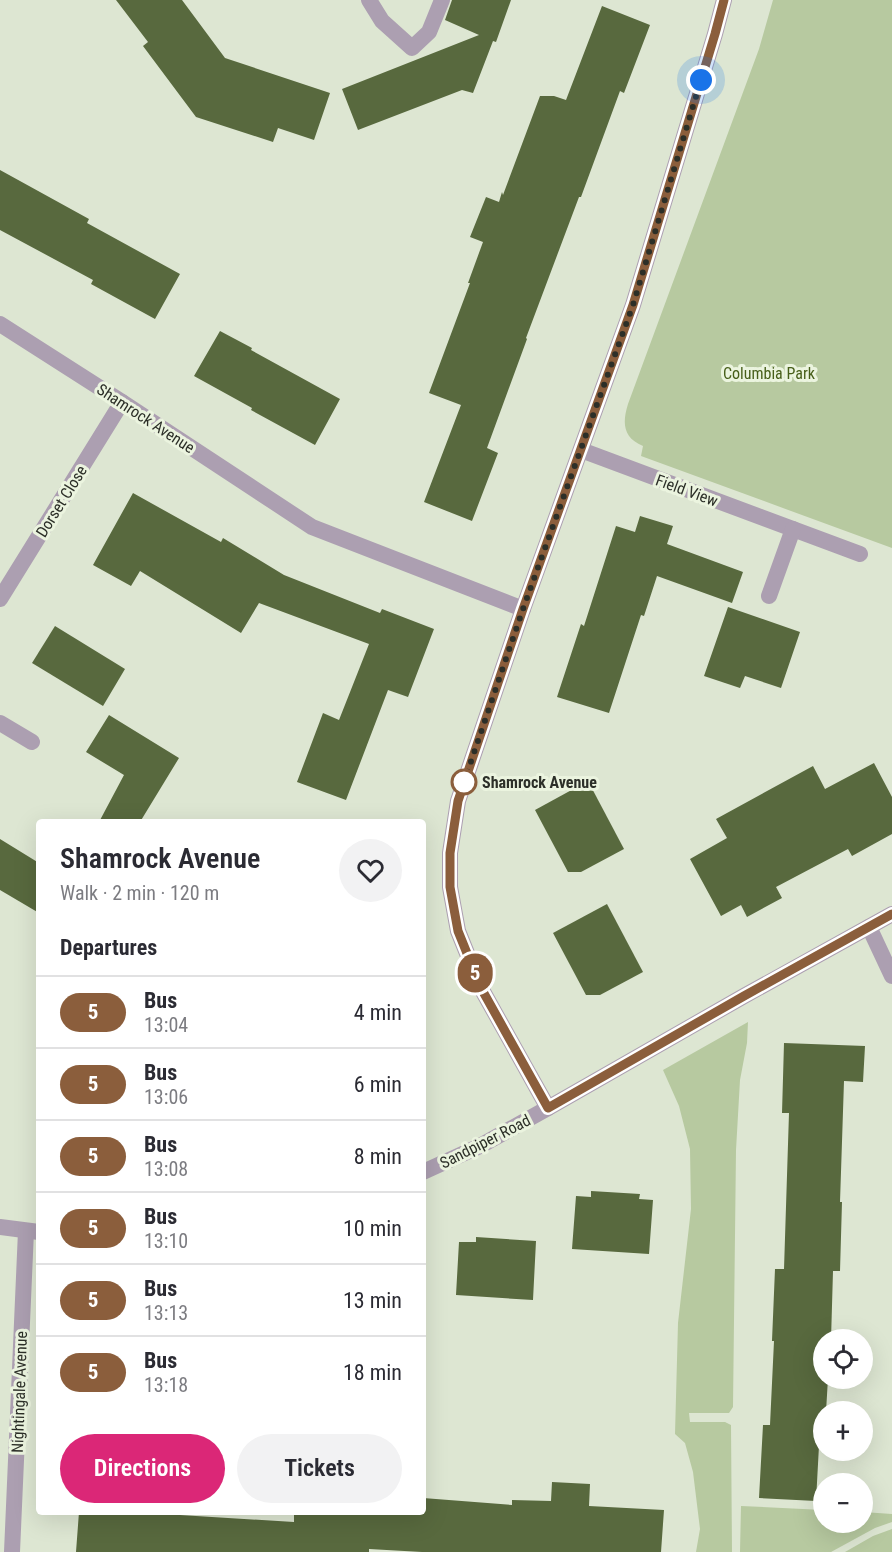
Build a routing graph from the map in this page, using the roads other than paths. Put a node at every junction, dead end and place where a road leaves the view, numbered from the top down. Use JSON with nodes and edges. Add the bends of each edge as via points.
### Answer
{"nodes":[{"id":1,"x":369,"y":0,"type":"edge"},
{"id":2,"x":442,"y":0,"type":"edge"},
{"id":3,"x":724,"y":0,"type":"edge"},
{"id":4,"x":0,"y":324,"type":"edge"},
{"id":5,"x":122,"y":402,"type":"junction"},
{"id":6,"x":581,"y":450,"type":"junction"},
{"id":7,"x":793,"y":529,"type":"junction"},
{"id":8,"x":860,"y":554,"type":"dead end"},
{"id":9,"x":769,"y":596,"type":"dead end"},
{"id":10,"x":0,"y":599,"type":"edge"},
{"id":11,"x":523,"y":609,"type":"junction"},
{"id":12,"x":0,"y":723,"type":"edge"},
{"id":13,"x":32,"y":742,"type":"dead end"},
{"id":14,"x":892,"y":914,"type":"edge"},
{"id":15,"x":869,"y":927,"type":"junction"},
{"id":16,"x":892,"y":976,"type":"edge"},
{"id":17,"x":548,"y":1108,"type":"junction"},
{"id":18,"x":426,"y":1171,"type":"edge"},
{"id":19,"x":0,"y":1227,"type":"edge"},
{"id":20,"x":32,"y":1232,"type":"edge"},
{"id":21,"x":12,"y":1552,"type":"edge"}],
"edges":[{"from":1,"to":2,"type":"street","via":[[382,21],[412,48],[429,32]]},
{"from":3,"to":6,"type":"street","via":[[633,305]]},
{"from":4,"to":5,"type":"street","name":"Shamrock Avenue"},
{"from":5,"to":10,"type":"street","name":"Dorset Close"},
{"from":5,"to":11,"type":"street","name":"Shamrock Avenue","via":[[312,527]]},
{"from":6,"to":7,"type":"street","name":"Field View"},
{"from":6,"to":11,"type":"street"},
{"from":7,"to":8,"type":"street","name":"Field View"},
{"from":7,"to":9,"type":"street"},
{"from":11,"to":17,"type":"street","via":[[458,801],[450,853],[450,887],[458,931],[481,988]]},
{"from":12,"to":13,"type":"street"},
{"from":14,"to":15,"type":"street","name":"Sandpiper Road"},
{"from":15,"to":16,"type":"street"},
{"from":15,"to":17,"type":"street","name":"Sandpiper Road"},
{"from":17,"to":18,"type":"street","name":"Sandpiper Road"},
{"from":19,"to":20,"type":"street"},
{"from":20,"to":21,"type":"street","name":"Nightingale Avenue"}]}
